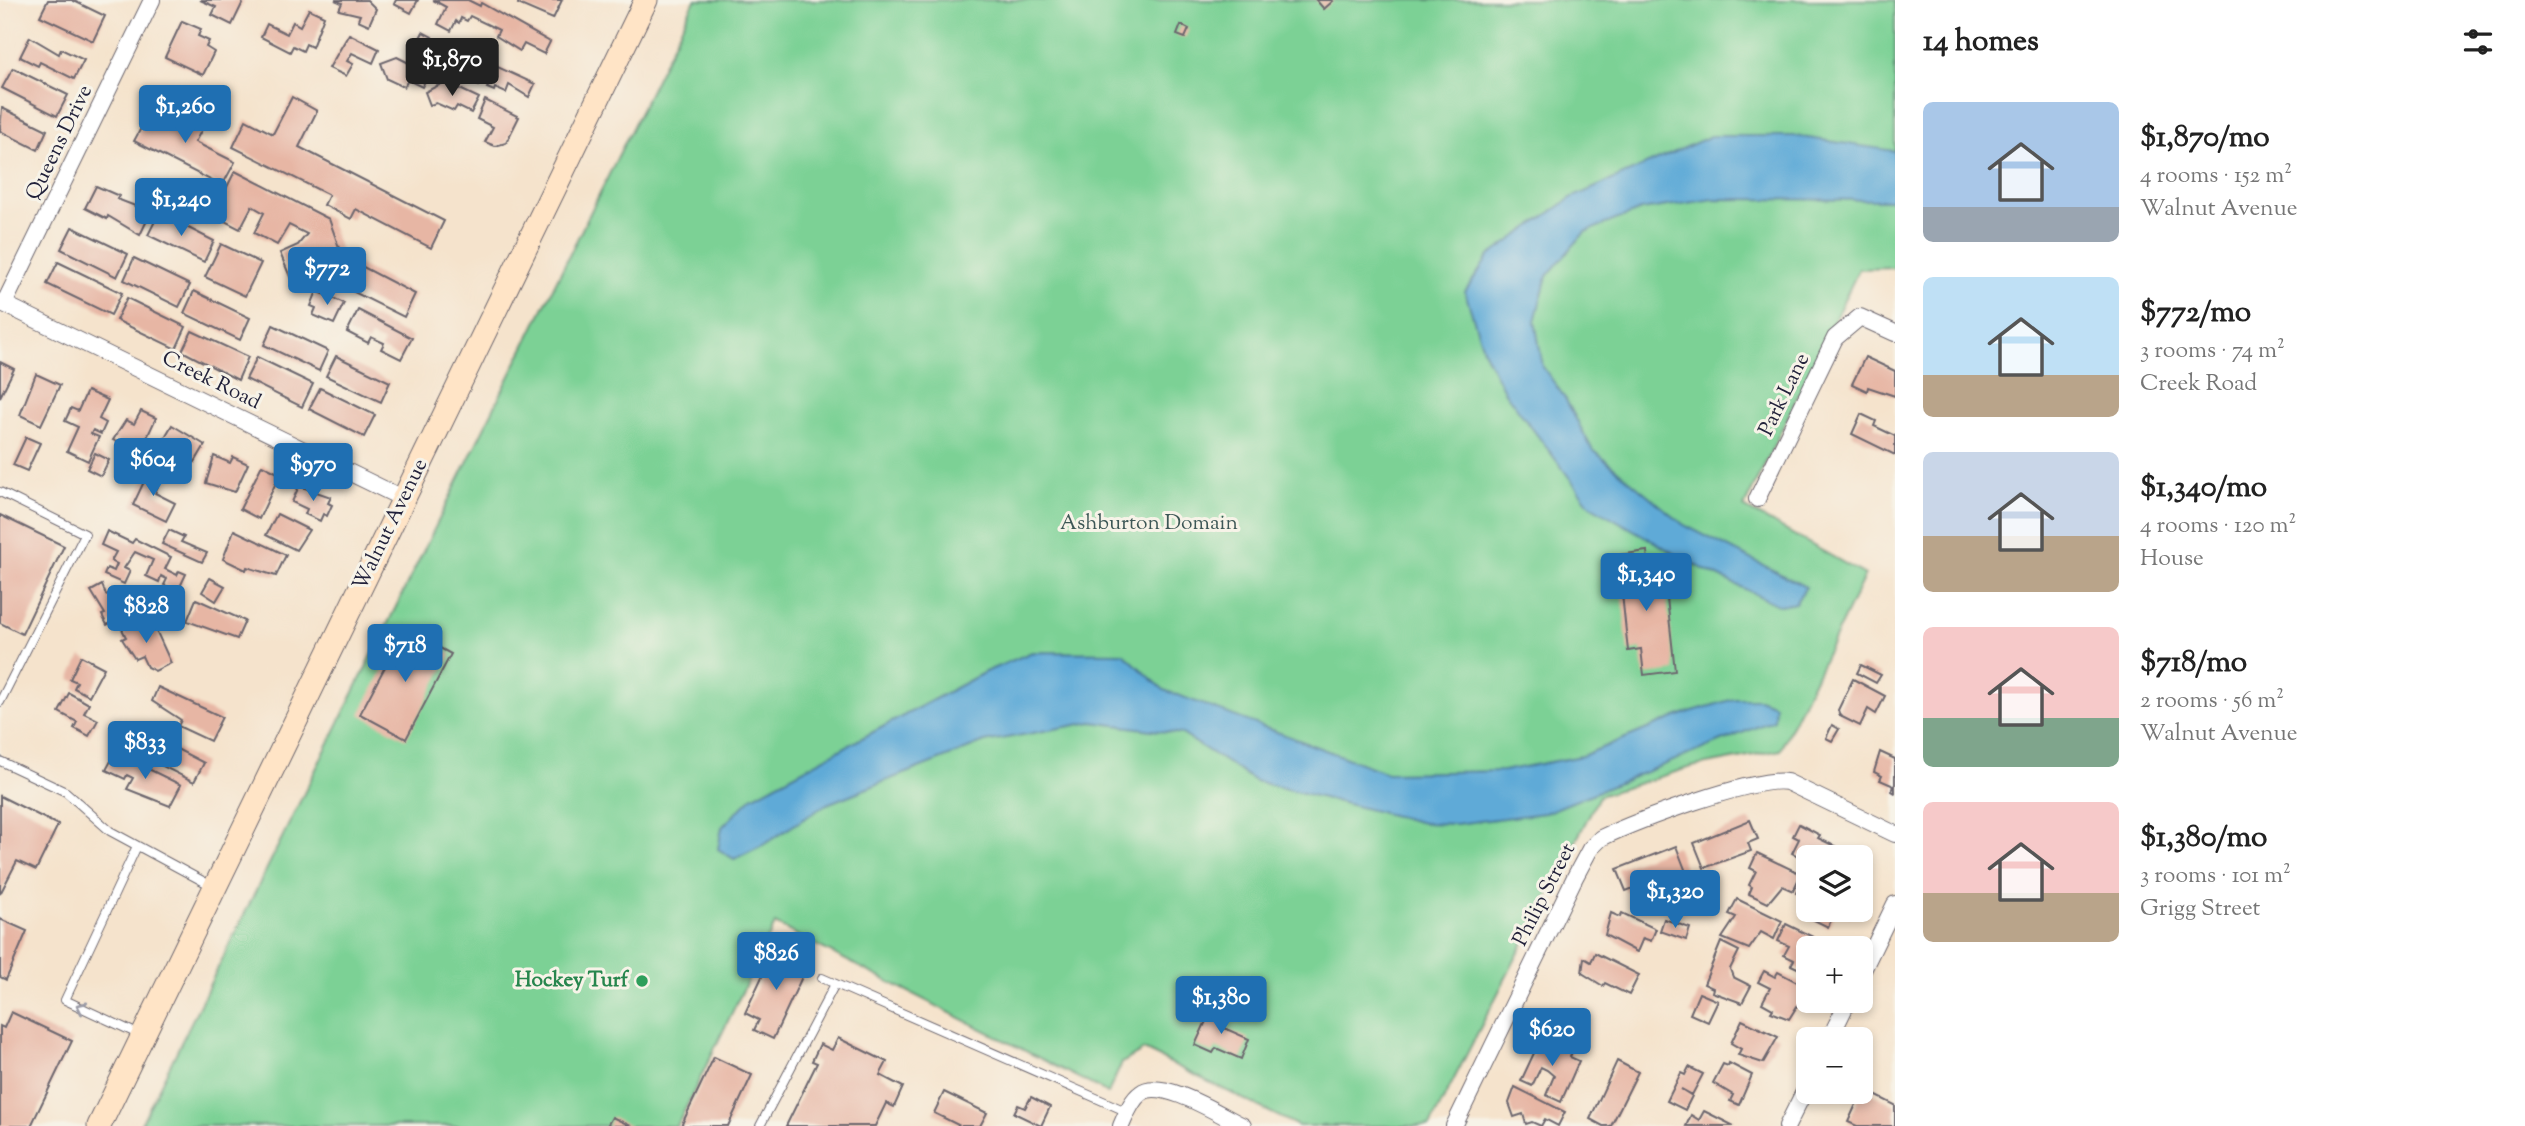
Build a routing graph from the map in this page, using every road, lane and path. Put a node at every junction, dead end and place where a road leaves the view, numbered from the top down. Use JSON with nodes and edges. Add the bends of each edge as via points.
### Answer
{"nodes":[{"id":1,"x":152,"y":0,"type":"edge"},
{"id":2,"x":646,"y":0,"type":"edge"},
{"id":3,"x":2,"y":303,"type":"edge"},
{"id":4,"x":1895,"y":333,"type":"edge"},
{"id":5,"x":0,"y":492,"type":"edge"},
{"id":6,"x":404,"y":499,"type":"junction"},
{"id":7,"x":1757,"y":499,"type":"dead end"},
{"id":8,"x":0,"y":702,"type":"edge"},
{"id":9,"x":0,"y":761,"type":"edge"},
{"id":10,"x":1895,"y":834,"type":"edge"},
{"id":11,"x":137,"y":846,"type":"junction"},
{"id":12,"x":215,"y":888,"type":"junction"},
{"id":13,"x":1895,"y":904,"type":"edge"},
{"id":14,"x":1873,"y":949,"type":"edge"},
{"id":15,"x":822,"y":978,"type":"dead end"},
{"id":16,"x":835,"y":984,"type":"junction"},
{"id":17,"x":143,"y":1036,"type":"junction"},
{"id":18,"x":1798,"y":1104,"type":"edge"},
{"id":19,"x":1124,"y":1119,"type":"edge"},
{"id":20,"x":99,"y":1126,"type":"edge"},
{"id":21,"x":760,"y":1126,"type":"edge"},
{"id":22,"x":1243,"y":1126,"type":"edge"},
{"id":23,"x":1454,"y":1126,"type":"edge"},
{"id":24,"x":1787,"y":1126,"type":"edge"}],
"edges":[{"from":1,"to":3,"type":"street","name":"Queens Drive"},
{"from":2,"to":6,"type":"main road","name":"Walnut Avenue"},
{"from":3,"to":6,"type":"street","name":"Creek Road"},
{"from":4,"to":7,"type":"street","name":"Park Lane","via":[[1860,317],[1835,338]]},
{"from":5,"to":8,"type":"lane","via":[[85,534]]},
{"from":6,"to":12,"type":"main road","name":"Walnut Avenue"},
{"from":9,"to":11,"type":"lane","via":[[66,792],[110,831]]},
{"from":10,"to":23,"type":"street","name":"Philip Street","via":[[1787,782],[1762,782],[1601,838],[1590,849]]},
{"from":11,"to":12,"type":"lane"},
{"from":17,"to":11,"type":"lane","one_way":true,"via":[[65,1000]]},
{"from":12,"to":17,"type":"main road","name":"Walnut Avenue"},
{"from":13,"to":14,"type":"street"},
{"from":15,"to":16,"type":"lane"},
{"from":16,"to":19,"type":"lane"},
{"from":16,"to":21,"type":"lane"},
{"from":17,"to":20,"type":"main road","name":"Walnut Avenue"},
{"from":18,"to":24,"type":"street"},
{"from":19,"to":22,"type":"street","via":[[1139,1093],[1153,1087]]}]}
